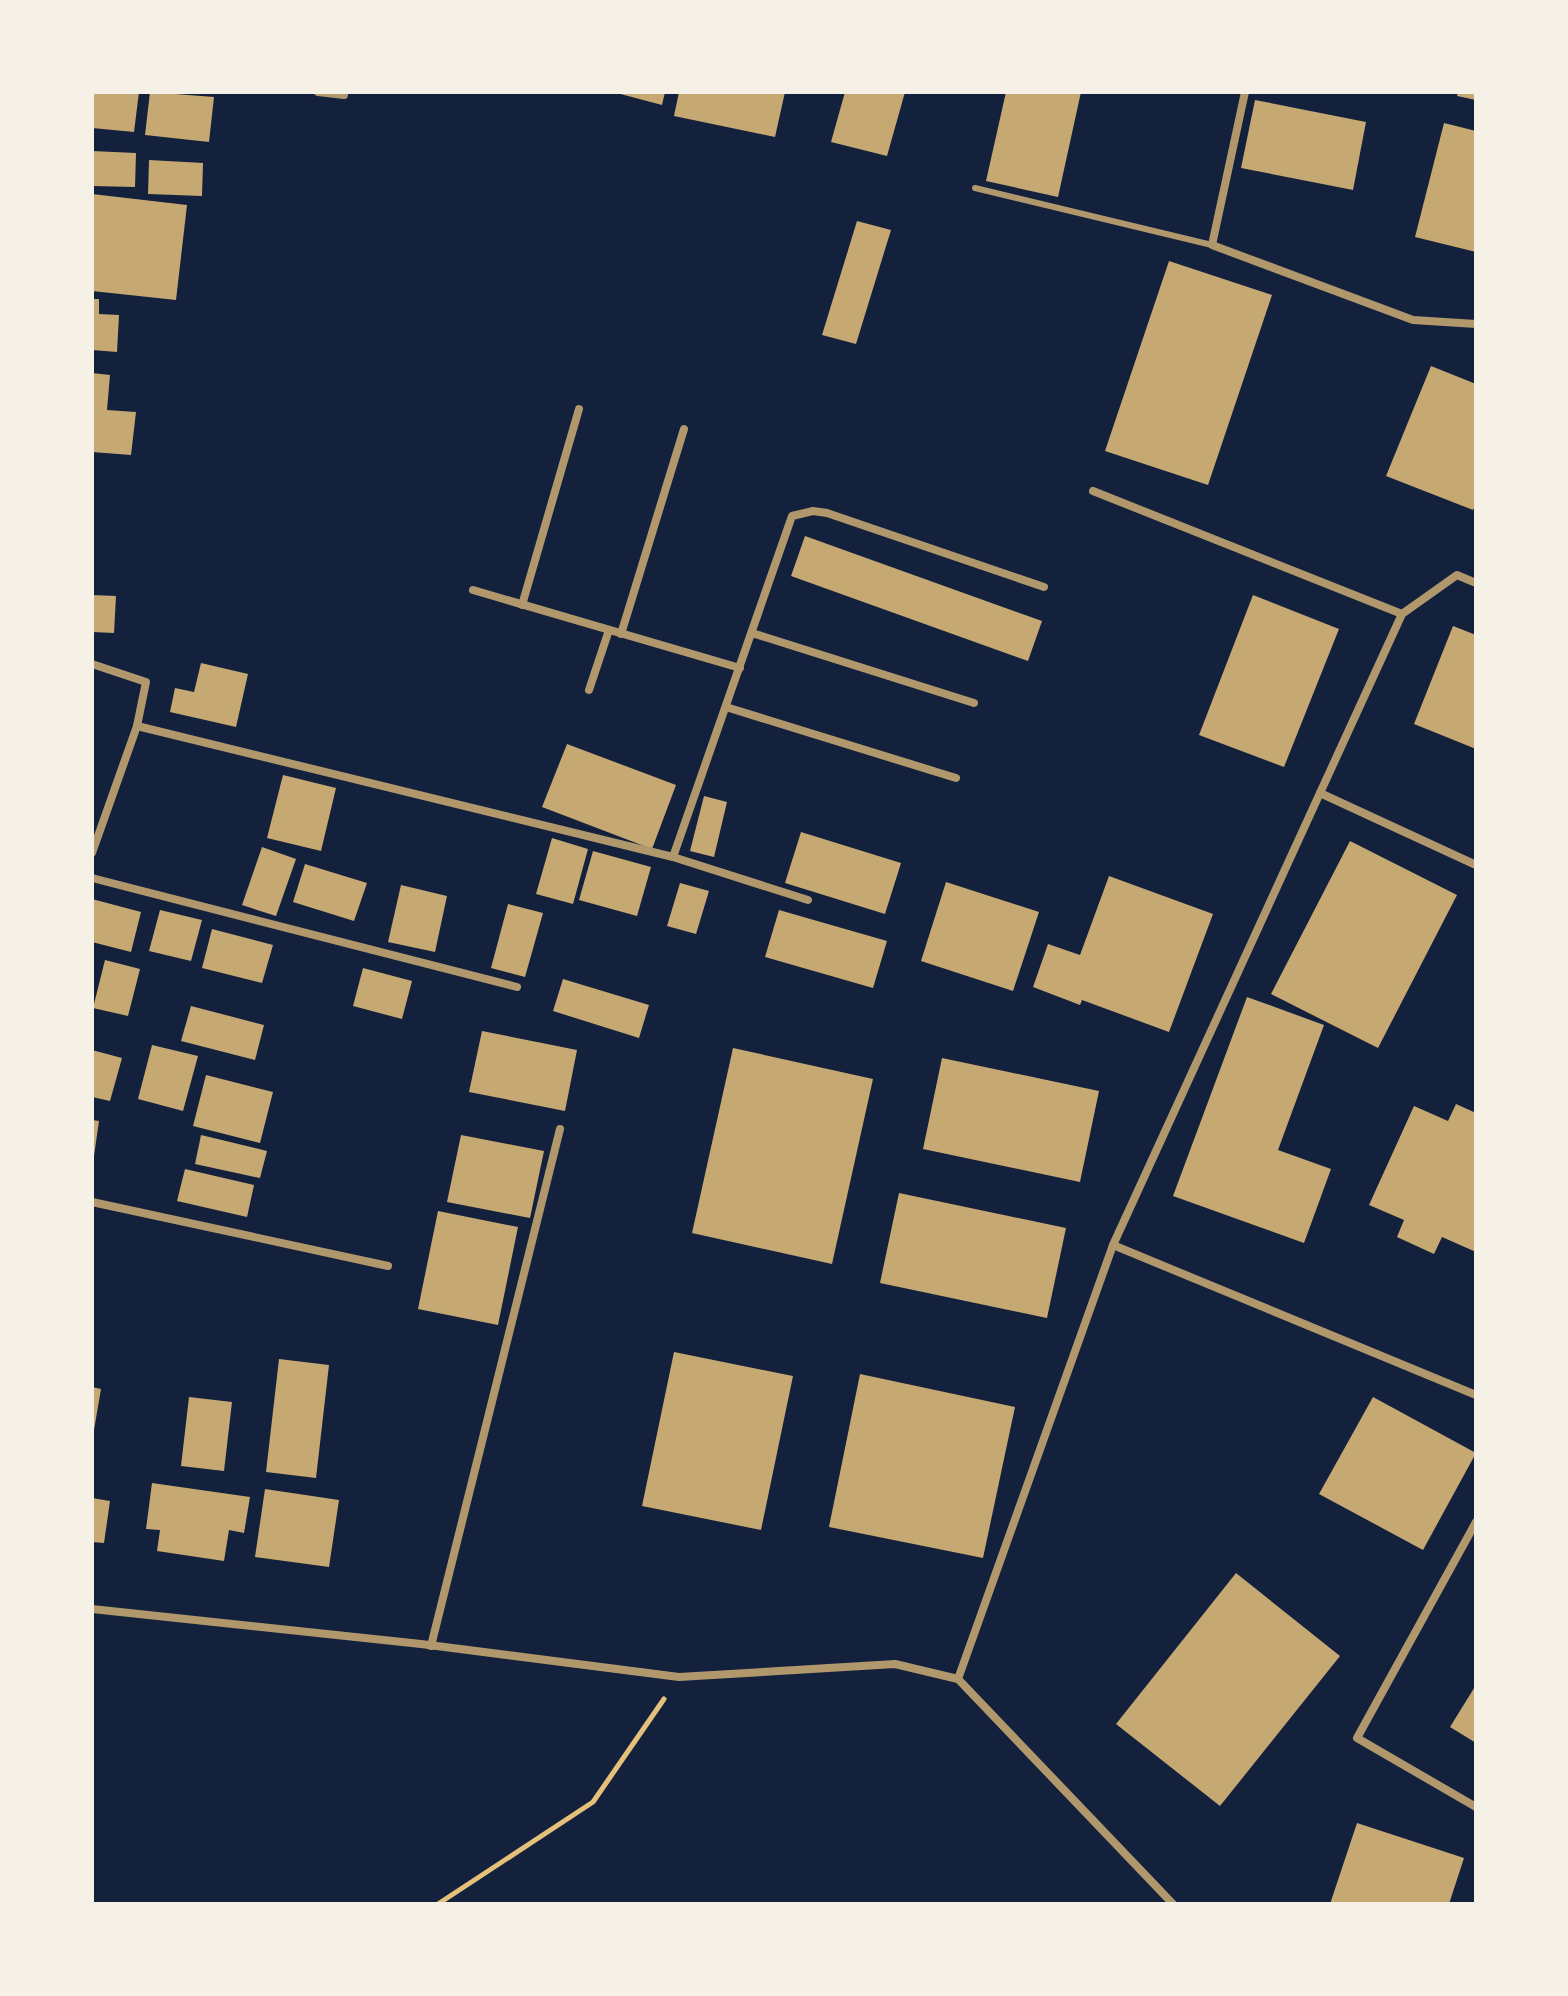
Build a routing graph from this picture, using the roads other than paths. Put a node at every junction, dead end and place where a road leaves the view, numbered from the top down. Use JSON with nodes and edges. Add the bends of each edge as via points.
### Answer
{"nodes":[{"id":1,"x":318,"y":92,"type":"edge"},
{"id":2,"x":1245,"y":92,"type":"edge"},
{"id":3,"x":344,"y":95,"type":"dead end"},
{"id":4,"x":975,"y":188,"type":"dead end"},
{"id":5,"x":1212,"y":245,"type":"junction"},
{"id":6,"x":1476,"y":324,"type":"edge"},
{"id":7,"x":579,"y":409,"type":"dead end"},
{"id":8,"x":684,"y":429,"type":"dead end"},
{"id":9,"x":1093,"y":491,"type":"dead end"},
{"id":10,"x":1476,"y":583,"type":"edge"},
{"id":11,"x":1044,"y":587,"type":"dead end"},
{"id":12,"x":473,"y":590,"type":"dead end"},
{"id":13,"x":522,"y":605,"type":"junction"},
{"id":14,"x":1402,"y":614,"type":"junction"},
{"id":15,"x":609,"y":630,"type":"junction"},
{"id":16,"x":752,"y":633,"type":"junction"},
{"id":17,"x":621,"y":634,"type":"junction"},
{"id":18,"x":92,"y":664,"type":"edge"},
{"id":19,"x":740,"y":668,"type":"junction"},
{"id":20,"x":589,"y":690,"type":"dead end"},
{"id":21,"x":974,"y":703,"type":"dead end"},
{"id":22,"x":726,"y":707,"type":"junction"},
{"id":23,"x":137,"y":726,"type":"junction"},
{"id":24,"x":956,"y":778,"type":"dead end"},
{"id":25,"x":1320,"y":793,"type":"junction"},
{"id":26,"x":92,"y":853,"type":"edge"},
{"id":27,"x":673,"y":857,"type":"junction"},
{"id":28,"x":1476,"y":865,"type":"edge"},
{"id":29,"x":92,"y":878,"type":"edge"},
{"id":30,"x":808,"y":900,"type":"dead end"},
{"id":31,"x":517,"y":987,"type":"dead end"},
{"id":32,"x":560,"y":1129,"type":"dead end"},
{"id":33,"x":92,"y":1202,"type":"edge"},
{"id":34,"x":1113,"y":1245,"type":"junction"},
{"id":35,"x":388,"y":1266,"type":"dead end"},
{"id":36,"x":1476,"y":1395,"type":"edge"},
{"id":37,"x":1476,"y":1522,"type":"edge"},
{"id":38,"x":92,"y":1609,"type":"edge"},
{"id":39,"x":431,"y":1646,"type":"junction"},
{"id":40,"x":958,"y":1679,"type":"junction"},
{"id":41,"x":1476,"y":1807,"type":"edge"},
{"id":42,"x":1173,"y":1904,"type":"edge"}],
"edges":[{"from":1,"to":3,"type":"street"},
{"from":2,"to":5,"type":"street"},
{"from":4,"to":5,"type":"lane"},
{"from":5,"to":6,"type":"street","via":[[1413,320]]},
{"from":7,"to":13,"type":"street"},
{"from":8,"to":17,"type":"street"},
{"from":9,"to":14,"type":"street"},
{"from":10,"to":14,"type":"street","via":[[1457,575]]},
{"from":11,"to":16,"type":"street","via":[[813,511],[792,516]]},
{"from":12,"to":13,"type":"street"},
{"from":13,"to":15,"type":"street"},
{"from":14,"to":25,"type":"street"},
{"from":15,"to":17,"type":"street"},
{"from":15,"to":20,"type":"street"},
{"from":16,"to":19,"type":"street"},
{"from":16,"to":21,"type":"street"},
{"from":17,"to":19,"type":"street"},
{"from":18,"to":23,"type":"street","via":[[146,682]]},
{"from":19,"to":22,"type":"street"},
{"from":22,"to":24,"type":"street"},
{"from":22,"to":27,"type":"street"},
{"from":23,"to":26,"type":"street"},
{"from":23,"to":27,"type":"street"},
{"from":25,"to":28,"type":"street"},
{"from":25,"to":34,"type":"street"},
{"from":27,"to":30,"type":"street"},
{"from":29,"to":31,"type":"street"},
{"from":32,"to":39,"type":"street"},
{"from":33,"to":35,"type":"street"},
{"from":34,"to":36,"type":"street"},
{"from":34,"to":40,"type":"street"},
{"from":37,"to":41,"type":"street","via":[[1357,1738]]},
{"from":38,"to":39,"type":"street"},
{"from":39,"to":40,"type":"street","via":[[679,1677],[895,1664]]},
{"from":40,"to":42,"type":"street"}]}
